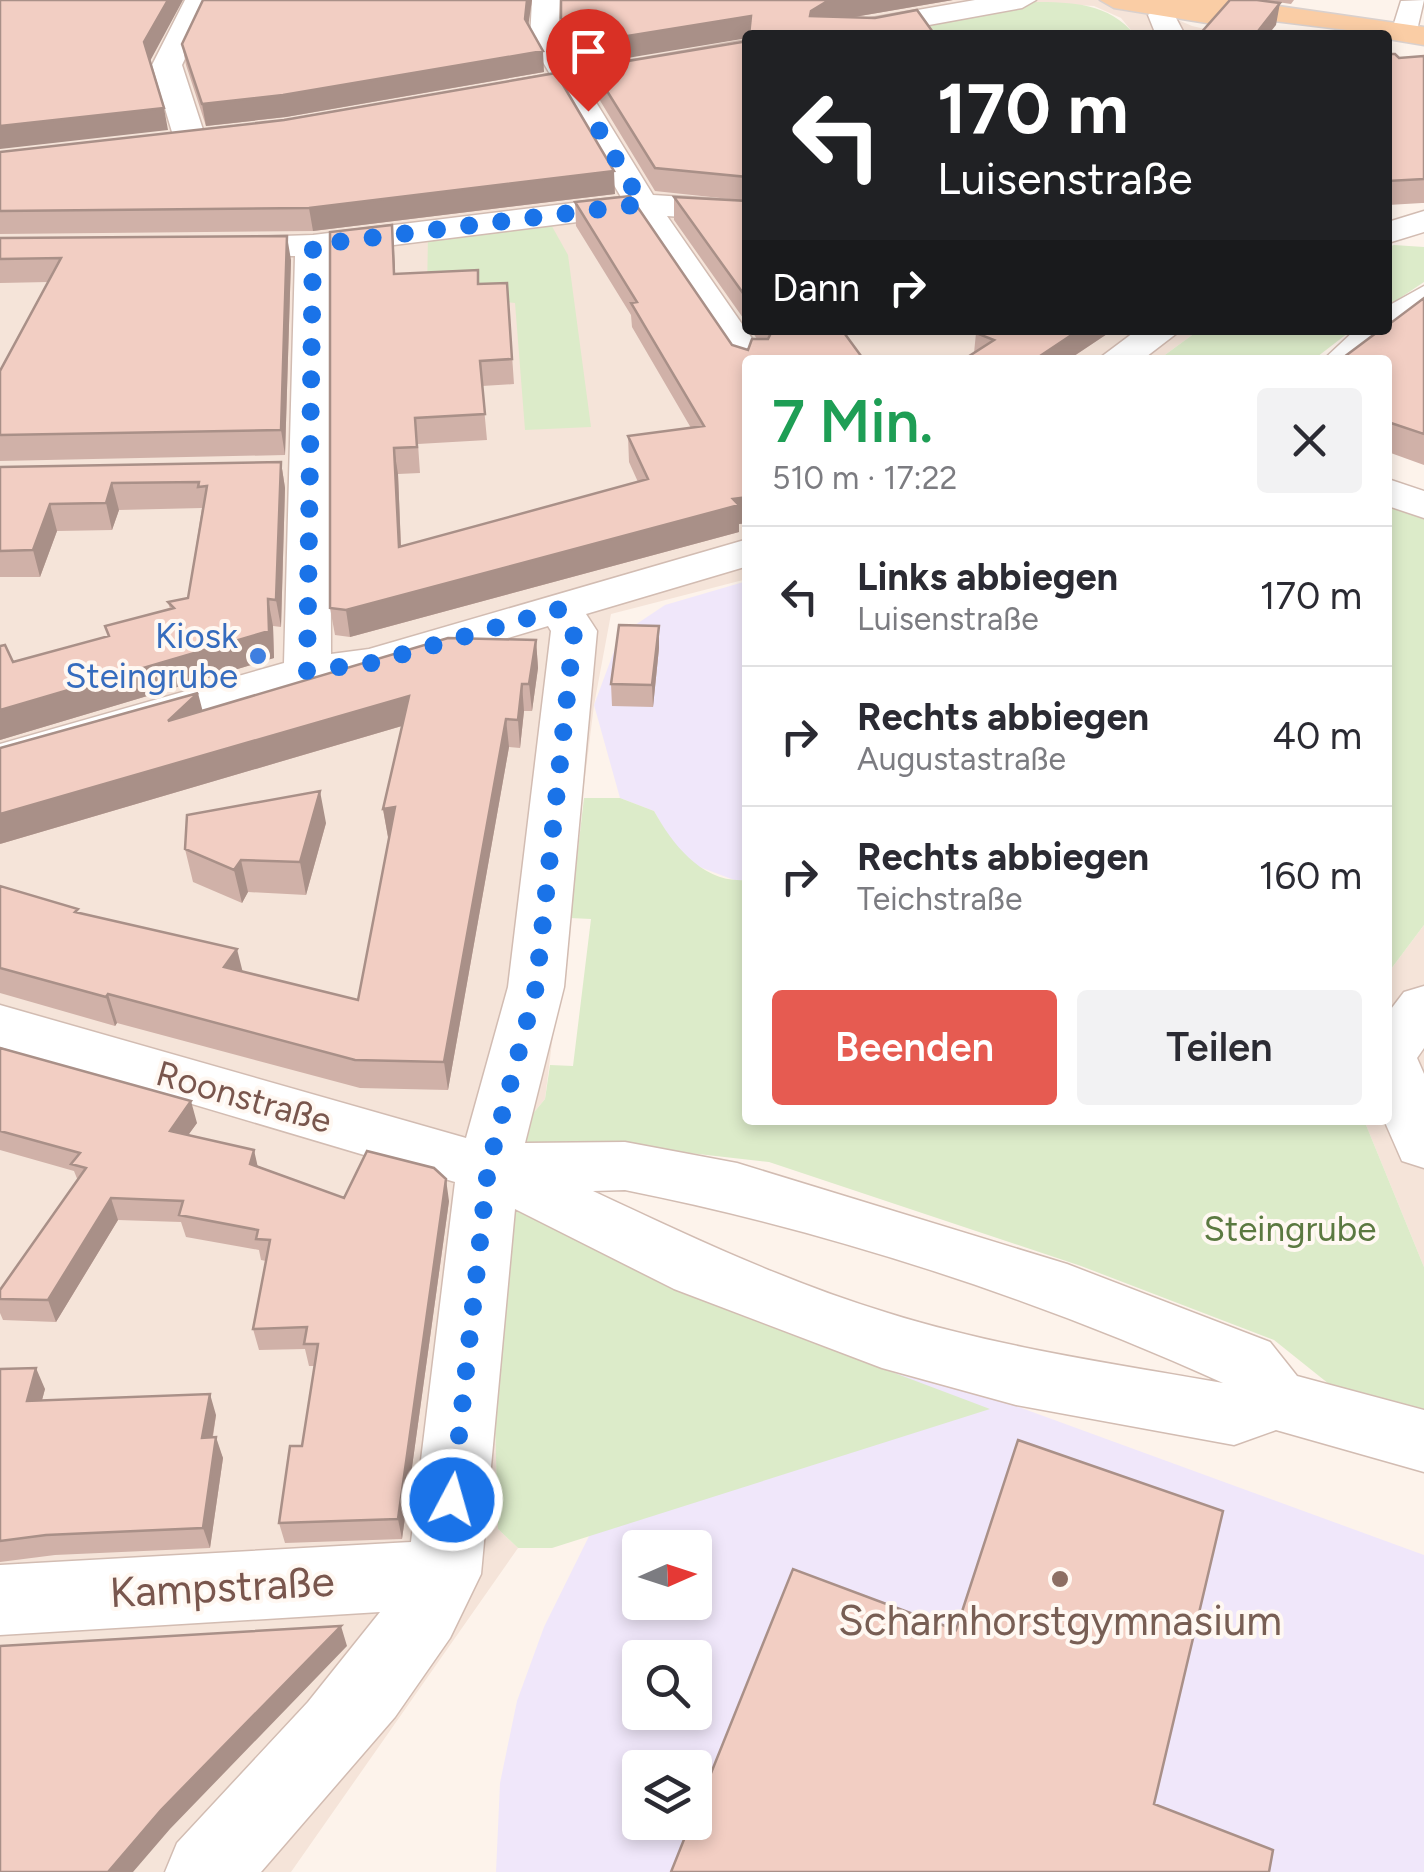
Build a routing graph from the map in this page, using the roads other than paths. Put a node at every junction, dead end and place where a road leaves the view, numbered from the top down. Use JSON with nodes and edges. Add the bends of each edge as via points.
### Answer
{"nodes":[{"id":1,"x":199,"y":0,"type":"edge"},
{"id":2,"x":546,"y":0,"type":"edge"},
{"id":3,"x":1022,"y":0,"type":"edge"},
{"id":4,"x":1114,"y":0,"type":"edge"},
{"id":5,"x":1424,"y":6,"type":"edge"},
{"id":6,"x":1176,"y":9,"type":"edge"},
{"id":7,"x":854,"y":30,"type":"edge"},
{"id":8,"x":1304,"y":30,"type":"edge"},
{"id":9,"x":1335,"y":30,"type":"edge"},
{"id":10,"x":1410,"y":40,"type":"edge"},
{"id":11,"x":742,"y":50,"type":"edge"},
{"id":12,"x":569,"y":80,"type":"junction"},
{"id":13,"x":456,"y":100,"type":"edge"},
{"id":14,"x":229,"y":137,"type":"edge"},
{"id":15,"x":190,"y":142,"type":"junction"},
{"id":16,"x":152,"y":146,"type":"edge"},
{"id":17,"x":642,"y":204,"type":"junction"},
{"id":18,"x":742,"y":211,"type":"edge"},
{"id":19,"x":313,"y":245,"type":"junction"},
{"id":20,"x":176,"y":246,"type":"edge"},
{"id":21,"x":1424,"y":297,"type":"edge"},
{"id":22,"x":1392,"y":320,"type":"edge"},
{"id":23,"x":1154,"y":335,"type":"edge"},
{"id":24,"x":1372,"y":335,"type":"edge"},
{"id":25,"x":745,"y":355,"type":"edge"},
{"id":26,"x":1124,"y":355,"type":"edge"},
{"id":27,"x":1348,"y":355,"type":"edge"},
{"id":28,"x":1392,"y":493,"type":"edge"},
{"id":29,"x":1424,"y":505,"type":"edge"},
{"id":30,"x":742,"y":554,"type":"edge"},
{"id":31,"x":560,"y":609,"type":"junction"},
{"id":32,"x":307,"y":671,"type":"junction"},
{"id":33,"x":0,"y":760,"type":"edge"},
{"id":34,"x":1424,"y":1007,"type":"edge"},
{"id":35,"x":0,"y":1026,"type":"edge"},
{"id":36,"x":1392,"y":1051,"type":"edge"},
{"id":37,"x":1392,"y":1066,"type":"edge"},
{"id":38,"x":1424,"y":1144,"type":"edge"},
{"id":39,"x":488,"y":1168,"type":"junction"},
{"id":40,"x":1275,"y":1400,"type":"junction"},
{"id":41,"x":1424,"y":1441,"type":"edge"},
{"id":42,"x":444,"y":1574,"type":"junction"},
{"id":43,"x":0,"y":1600,"type":"edge"},
{"id":44,"x":206,"y":1872,"type":"edge"}],
"edges":[{"from":1,"to":15,"type":"street","via":[[167,65]]},
{"from":2,"to":12,"type":"street","via":[[544,40]]},
{"from":3,"to":7,"type":"street"},
{"from":4,"to":6,"type":"main road"},
{"from":5,"to":10,"type":"street","via":[[1411,7]]},
{"from":6,"to":8,"type":"main road"},
{"from":6,"to":9,"type":"main road"},
{"from":11,"to":12,"type":"street"},
{"from":12,"to":13,"type":"street"},
{"from":12,"to":17,"type":"street"},
{"from":14,"to":15,"type":"street"},
{"from":15,"to":16,"type":"street"},
{"from":17,"to":18,"type":"street"},
{"from":17,"to":19,"type":"street"},
{"from":17,"to":25,"type":"street"},
{"from":19,"to":20,"type":"street"},
{"from":19,"to":32,"type":"street","via":[[292,471]]},
{"from":21,"to":22,"type":"street"},
{"from":23,"to":26,"type":"street"},
{"from":24,"to":27,"type":"street"},
{"from":28,"to":29,"type":"street"},
{"from":30,"to":31,"type":"street"},
{"from":31,"to":32,"type":"street","via":[[372,663]]},
{"from":31,"to":39,"type":"street","via":[[574,632],[536,987]]},
{"from":32,"to":33,"type":"street"},
{"from":34,"to":36,"type":"street"},
{"from":35,"to":39,"type":"street","name":"Roonstraße"},
{"from":37,"to":38,"type":"street"},
{"from":39,"to":40,"type":"street","via":[[697,1270],[882,1340],[1016,1376],[1234,1415]]},
{"from":39,"to":40,"type":"street","via":[[625,1166],[737,1188],[1044,1283],[1246,1362]]},
{"from":39,"to":42,"type":"street"},
{"from":40,"to":41,"type":"street"},
{"from":42,"to":43,"type":"street","name":"Kampstraße"},
{"from":42,"to":44,"type":"street","via":[[385,1667]]}]}
